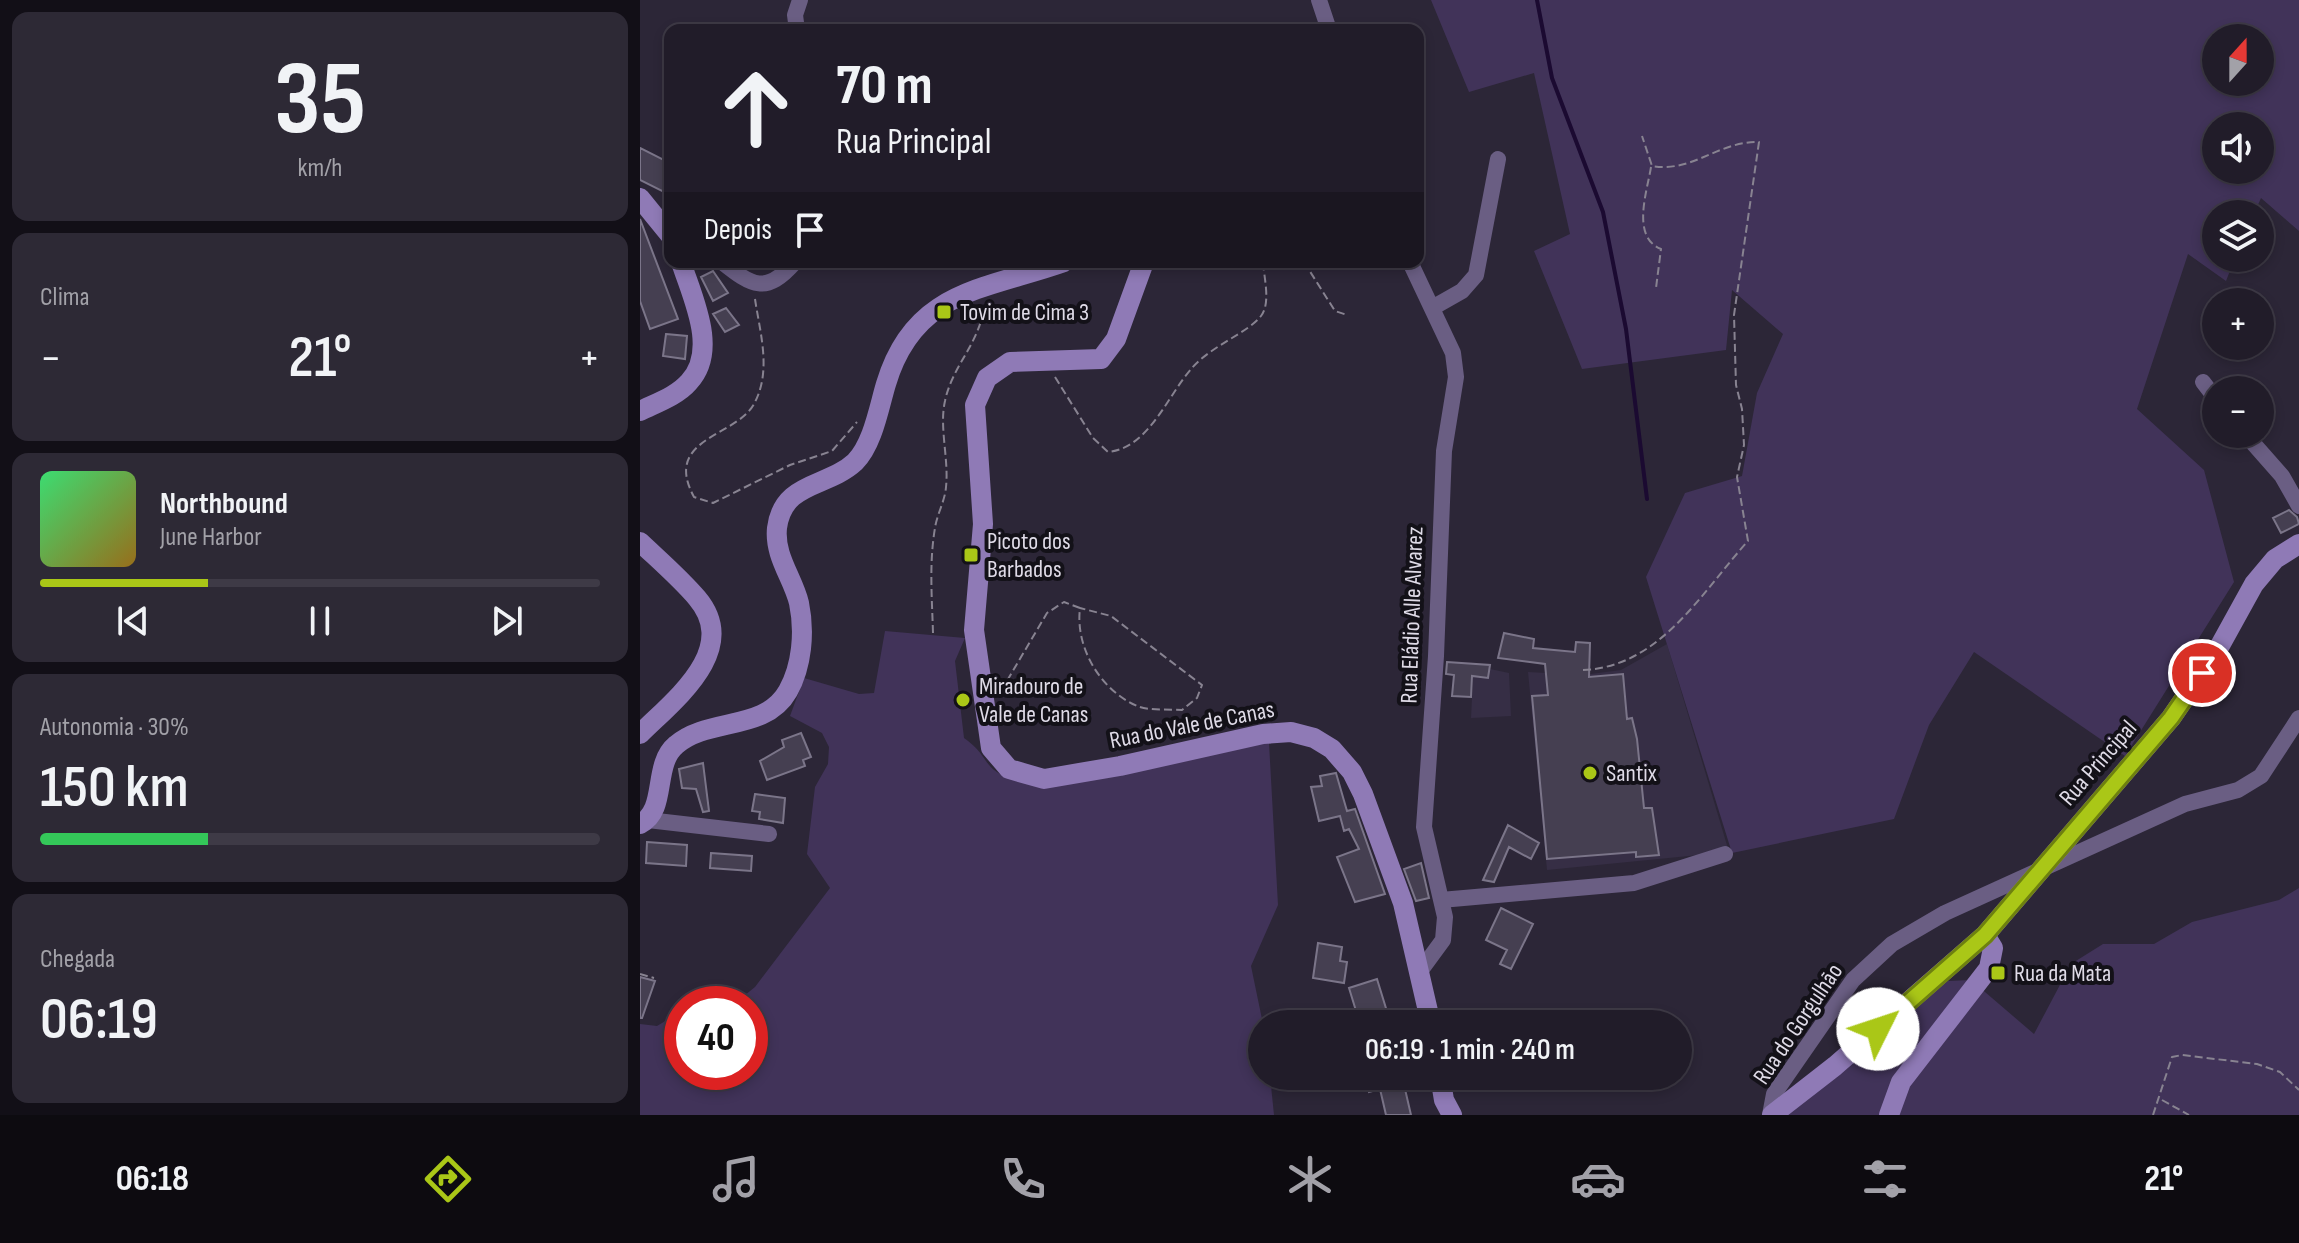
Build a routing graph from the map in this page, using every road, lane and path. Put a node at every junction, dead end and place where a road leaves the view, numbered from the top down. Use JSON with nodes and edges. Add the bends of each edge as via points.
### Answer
{"nodes":[{"id":1,"x":1319,"y":0,"type":"edge"},
{"id":2,"x":1327,"y":24,"type":"edge"},
{"id":3,"x":1642,"y":136,"type":"dead end"},
{"id":4,"x":1498,"y":159,"type":"dead end"},
{"id":5,"x":1652,"y":166,"type":"junction"},
{"id":6,"x":640,"y":198,"type":"edge"},
{"id":7,"x":664,"y":223,"type":"edge"},
{"id":8,"x":683,"y":268,"type":"edge"},
{"id":9,"x":730,"y":268,"type":"edge"},
{"id":10,"x":788,"y":268,"type":"edge"},
{"id":11,"x":1044,"y":268,"type":"edge"},
{"id":12,"x":1142,"y":268,"type":"edge"},
{"id":13,"x":1263,"y":268,"type":"edge"},
{"id":14,"x":1308,"y":268,"type":"edge"},
{"id":15,"x":1413,"y":268,"type":"edge"},
{"id":16,"x":752,"y":284,"type":"junction"},
{"id":17,"x":986,"y":285,"type":"junction"},
{"id":18,"x":1656,"y":288,"type":"dead end"},
{"id":19,"x":1432,"y":308,"type":"junction"},
{"id":20,"x":1347,"y":315,"type":"dead end"},
{"id":21,"x":1046,"y":363,"type":"junction"},
{"id":22,"x":640,"y":411,"type":"edge"},
{"id":23,"x":858,"y":421,"type":"dead end"},
{"id":24,"x":2257,"y":448,"type":"edge"},
{"id":25,"x":2299,"y":506,"type":"edge"},
{"id":26,"x":640,"y":542,"type":"edge"},
{"id":27,"x":2299,"y":544,"type":"edge"},
{"id":28,"x":1080,"y":608,"type":"junction"},
{"id":29,"x":933,"y":633,"type":"dead end"},
{"id":30,"x":1583,"y":670,"type":"dead end"},
{"id":31,"x":985,"y":709,"type":"junction"},
{"id":32,"x":2299,"y":718,"type":"edge"},
{"id":33,"x":643,"y":728,"type":"edge"},
{"id":34,"x":644,"y":822,"type":"edge"},
{"id":35,"x":769,"y":834,"type":"dead end"},
{"id":36,"x":1725,"y":854,"type":"dead end"},
{"id":37,"x":2039,"y":872,"type":"junction"},
{"id":38,"x":1441,"y":900,"type":"junction"},
{"id":39,"x":1985,"y":935,"type":"junction"},
{"id":40,"x":1421,"y":970,"type":"junction"},
{"id":41,"x":640,"y":974,"type":"edge"},
{"id":42,"x":654,"y":978,"type":"dead end"},
{"id":43,"x":1428,"y":1010,"type":"edge"},
{"id":44,"x":1442,"y":1090,"type":"edge"},
{"id":45,"x":2299,"y":1090,"type":"edge"},
{"id":46,"x":2161,"y":1099,"type":"junction"},
{"id":47,"x":1452,"y":1115,"type":"edge"},
{"id":48,"x":1771,"y":1115,"type":"edge"},
{"id":49,"x":1889,"y":1115,"type":"edge"},
{"id":50,"x":2153,"y":1115,"type":"edge"},
{"id":51,"x":2189,"y":1115,"type":"edge"}],
"edges":[{"from":1,"to":2,"type":"street"},
{"from":3,"to":5,"type":"path"},
{"from":4,"to":19,"type":"street","via":[[1476,275],[1462,291]]},
{"from":5,"to":18,"type":"path","via":[[1644,234],[1650,245],[1661,249]]},
{"from":5,"to":30,"type":"path","via":[[1673,170],[1741,141],[1759,142],[1734,315],[1744,445],[1737,477],[1748,541],[1667,634],[1623,665]]},
{"from":6,"to":7,"type":"street"},
{"from":8,"to":22,"type":"street","via":[[702,330],[698,367],[681,389]]},
{"from":9,"to":16,"type":"street"},
{"from":10,"to":16,"type":"street","via":[[762,285]]},
{"from":11,"to":17,"type":"street"},
{"from":12,"to":21,"type":"street","name":"Rua do Vale de Canas","via":[[1116,339],[1101,359]]},
{"from":13,"to":21,"type":"path","via":[[1266,302],[1260,317],[1212,347],[1125,451],[1108,452],[1093,438]]},
{"from":14,"to":20,"type":"path","via":[[1335,311]]},
{"from":15,"to":19,"type":"street","name":"Rua Eládio Alle Alvarez"},
{"from":16,"to":23,"type":"path","via":[[764,334],[763,374],[754,406],[703,441],[688,462],[687,484],[694,497],[713,503],[832,451]]},
{"from":17,"to":29,"type":"path","via":[[983,319],[971,350],[951,377],[943,405],[946,490],[930,571]]},
{"from":17,"to":34,"type":"street","via":[[940,303],[910,331],[895,355],[865,449],[856,461],[804,486],[780,512],[779,556],[799,602],[802,635],[798,666],[787,692],[775,707],[755,717],[677,743],[666,755],[655,807]]},
{"from":19,"to":38,"type":"street","name":"Rua Eládio Alle Alvarez","via":[[1453,353],[1456,377],[1444,451],[1424,827]]},
{"from":21,"to":31,"type":"street","name":"Rua do Vale de Canas","via":[[1010,362],[987,378],[975,405],[983,524],[974,630]]},
{"from":24,"to":25,"type":"street"},
{"from":26,"to":33,"type":"street","via":[[699,599],[711,638],[709,656],[694,679]]},
{"from":27,"to":37,"type":"street","name":"Rua Principal","via":[[2275,559],[2254,584],[2171,718]]},
{"from":28,"to":28,"type":"path","via":[[1111,616],[1189,672],[1202,685],[1197,698],[1182,710],[1139,707],[1113,690],[1088,659],[1077,630]]},
{"from":28,"to":31,"type":"path","via":[[1064,602],[1047,613],[1007,684]]},
{"from":31,"to":40,"type":"street","name":"Rua do Vale de Canas","via":[[991,748],[998,759],[1022,775],[1044,779],[1263,734],[1291,732],[1314,738],[1332,749],[1363,794]]},
{"from":32,"to":37,"type":"street","name":"Rua do Gorgulhão","via":[[2261,776],[2238,790],[2185,804]]},
{"from":34,"to":35,"type":"street"},
{"from":36,"to":38,"type":"street","via":[[1634,883]]},
{"from":37,"to":39,"type":"street","name":"Rua Principal"},
{"from":37,"to":48,"type":"street","name":"Rua do Gorgulhão","via":[[1945,913],[1892,944],[1853,980],[1774,1094]]},
{"from":38,"to":40,"type":"street","name":"Rua Eládio Alle Alvarez","via":[[1443,940]]},
{"from":39,"to":48,"type":"street"},
{"from":39,"to":49,"type":"street","via":[[1993,948],[1989,968],[1901,1082]]},
{"from":40,"to":43,"type":"street","name":"Rua do Vale de Canas"},
{"from":41,"to":42,"type":"path"},
{"from":44,"to":47,"type":"street"},
{"from":45,"to":46,"type":"path","via":[[2280,1072],[2257,1064],[2182,1055],[2172,1057]]},
{"from":46,"to":50,"type":"path"},
{"from":46,"to":51,"type":"path"}]}
